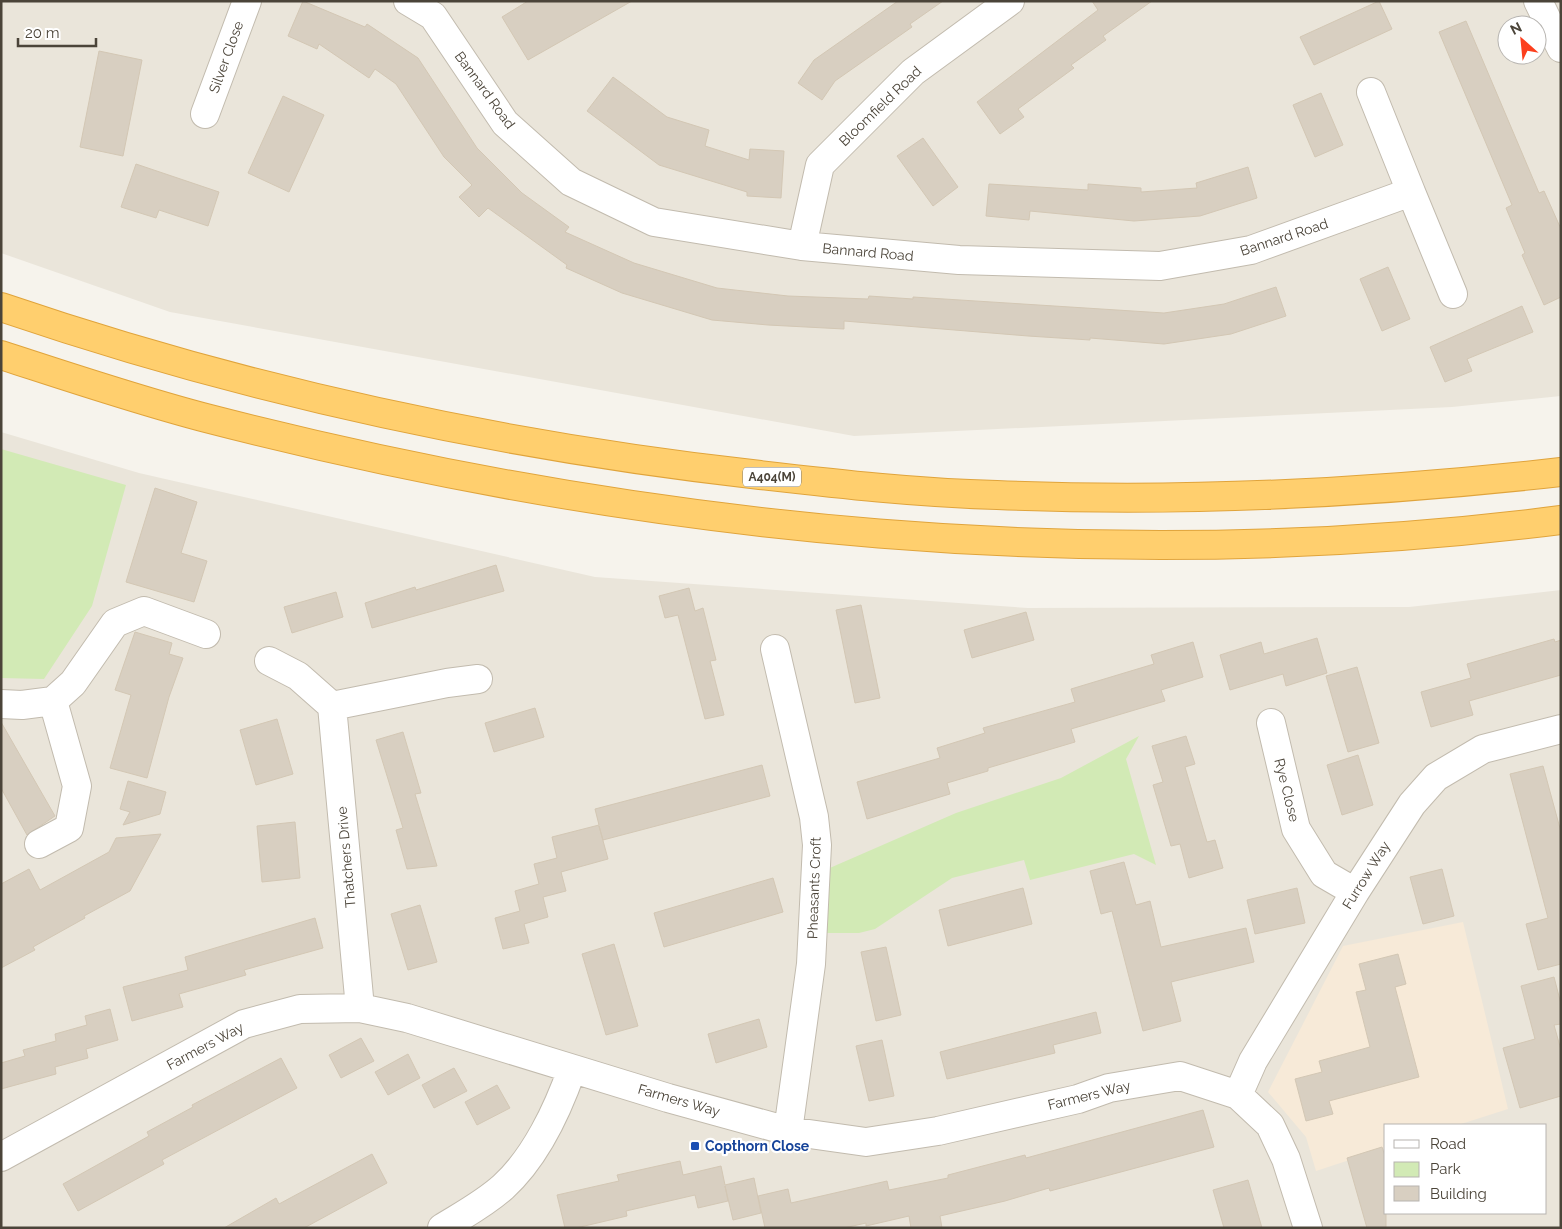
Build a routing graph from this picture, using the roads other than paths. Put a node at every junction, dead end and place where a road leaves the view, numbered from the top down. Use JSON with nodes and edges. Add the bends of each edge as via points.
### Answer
{"nodes":[{"id":1,"x":246,"y":1,"type":"edge"},
{"id":2,"x":408,"y":1,"type":"edge"},
{"id":3,"x":1010,"y":1,"type":"edge"},
{"id":4,"x":1538,"y":1,"type":"edge"},
{"id":5,"x":440,"y":8,"type":"edge"},
{"id":6,"x":1561,"y":48,"type":"edge"},
{"id":7,"x":1371,"y":92,"type":"dead end"},
{"id":8,"x":205,"y":114,"type":"dead end"},
{"id":9,"x":1411,"y":192,"type":"junction"},
{"id":10,"x":802,"y":246,"type":"junction"},
{"id":11,"x":1453,"y":294,"type":"dead end"},
{"id":12,"x":1,"y":307,"type":"edge"},
{"id":13,"x":1,"y":355,"type":"edge"},
{"id":14,"x":1561,"y":472,"type":"edge"},
{"id":15,"x":1561,"y":520,"type":"edge"},
{"id":16,"x":206,"y":634,"type":"dead end"},
{"id":17,"x":775,"y":649,"type":"dead end"},
{"id":18,"x":269,"y":662,"type":"dead end"},
{"id":19,"x":478,"y":679,"type":"dead end"},
{"id":20,"x":53,"y":701,"type":"junction"},
{"id":21,"x":1,"y":704,"type":"edge"},
{"id":22,"x":332,"y":706,"type":"junction"},
{"id":23,"x":1270,"y":723,"type":"dead end"},
{"id":24,"x":1561,"y":729,"type":"edge"},
{"id":25,"x":39,"y":844,"type":"dead end"},
{"id":26,"x":1355,"y":892,"type":"junction"},
{"id":27,"x":360,"y":1008,"type":"junction"},
{"id":28,"x":572,"y":1068,"type":"junction"},
{"id":29,"x":1238,"y":1095,"type":"junction"},
{"id":30,"x":788,"y":1130,"type":"junction"},
{"id":31,"x":1,"y":1157,"type":"edge"},
{"id":32,"x":442,"y":1228,"type":"edge"},
{"id":33,"x":1308,"y":1228,"type":"edge"}],
"edges":[{"from":1,"to":8,"type":"street","name":"Silver Close"},
{"from":2,"to":5,"type":"street","name":"Bannard Road"},
{"from":3,"to":10,"type":"street","name":"Bloomfield Road","via":[[913,72],[820,165]]},
{"from":4,"to":6,"type":"street"},
{"from":5,"to":10,"type":"street","name":"Bannard Road","via":[[505,123],[571,182],[654,222]]},
{"from":7,"to":9,"type":"street"},
{"from":9,"to":10,"type":"street","name":"Bannard Road","via":[[1251,250],[1160,266],[959,260]]},
{"from":9,"to":11,"type":"street"},
{"from":12,"to":14,"type":"highway","number":"A404(M)","via":[[194,366],[435,425],[690,468],[854,486],[996,496],[1241,496],[1354,491]]},
{"from":13,"to":15,"type":"highway","via":[[202,417],[413,466],[528,490],[836,530],[979,541],[1141,545],[1393,536]]},
{"from":16,"to":20,"type":"street","via":[[144,611],[116,623],[73,683]]},
{"from":17,"to":30,"type":"street","name":"Pheasants Croft","via":[[814,817],[817,845],[811,964]]},
{"from":18,"to":22,"type":"street","via":[[298,676]]},
{"from":19,"to":22,"type":"street","via":[[447,682]]},
{"from":20,"to":21,"type":"street"},
{"from":20,"to":25,"type":"street","via":[[77,786],[69,828]]},
{"from":22,"to":27,"type":"street","name":"Thatchers Drive"},
{"from":23,"to":26,"type":"street","name":"Rye Close","via":[[1296,829],[1324,874]]},
{"from":24,"to":26,"type":"street","name":"Furrow Way","via":[[1483,749],[1436,777],[1412,804]]},
{"from":26,"to":29,"type":"street","name":"Furrow Way","via":[[1254,1061]]},
{"from":27,"to":28,"type":"street","name":"Farmers Way","via":[[407,1018]]},
{"from":27,"to":31,"type":"street","name":"Farmers Way","via":[[300,1009],[244,1024]]},
{"from":28,"to":30,"type":"street","name":"Farmers Way"},
{"from":28,"to":32,"type":"street","via":[[559,1104],[520,1170],[482,1205]]},
{"from":29,"to":30,"type":"street","name":"Farmers Way","via":[[1180,1076],[1109,1088],[938,1131],[866,1142]]},
{"from":29,"to":33,"type":"street","name":"Farmers Way","via":[[1270,1125],[1286,1159]]}]}
